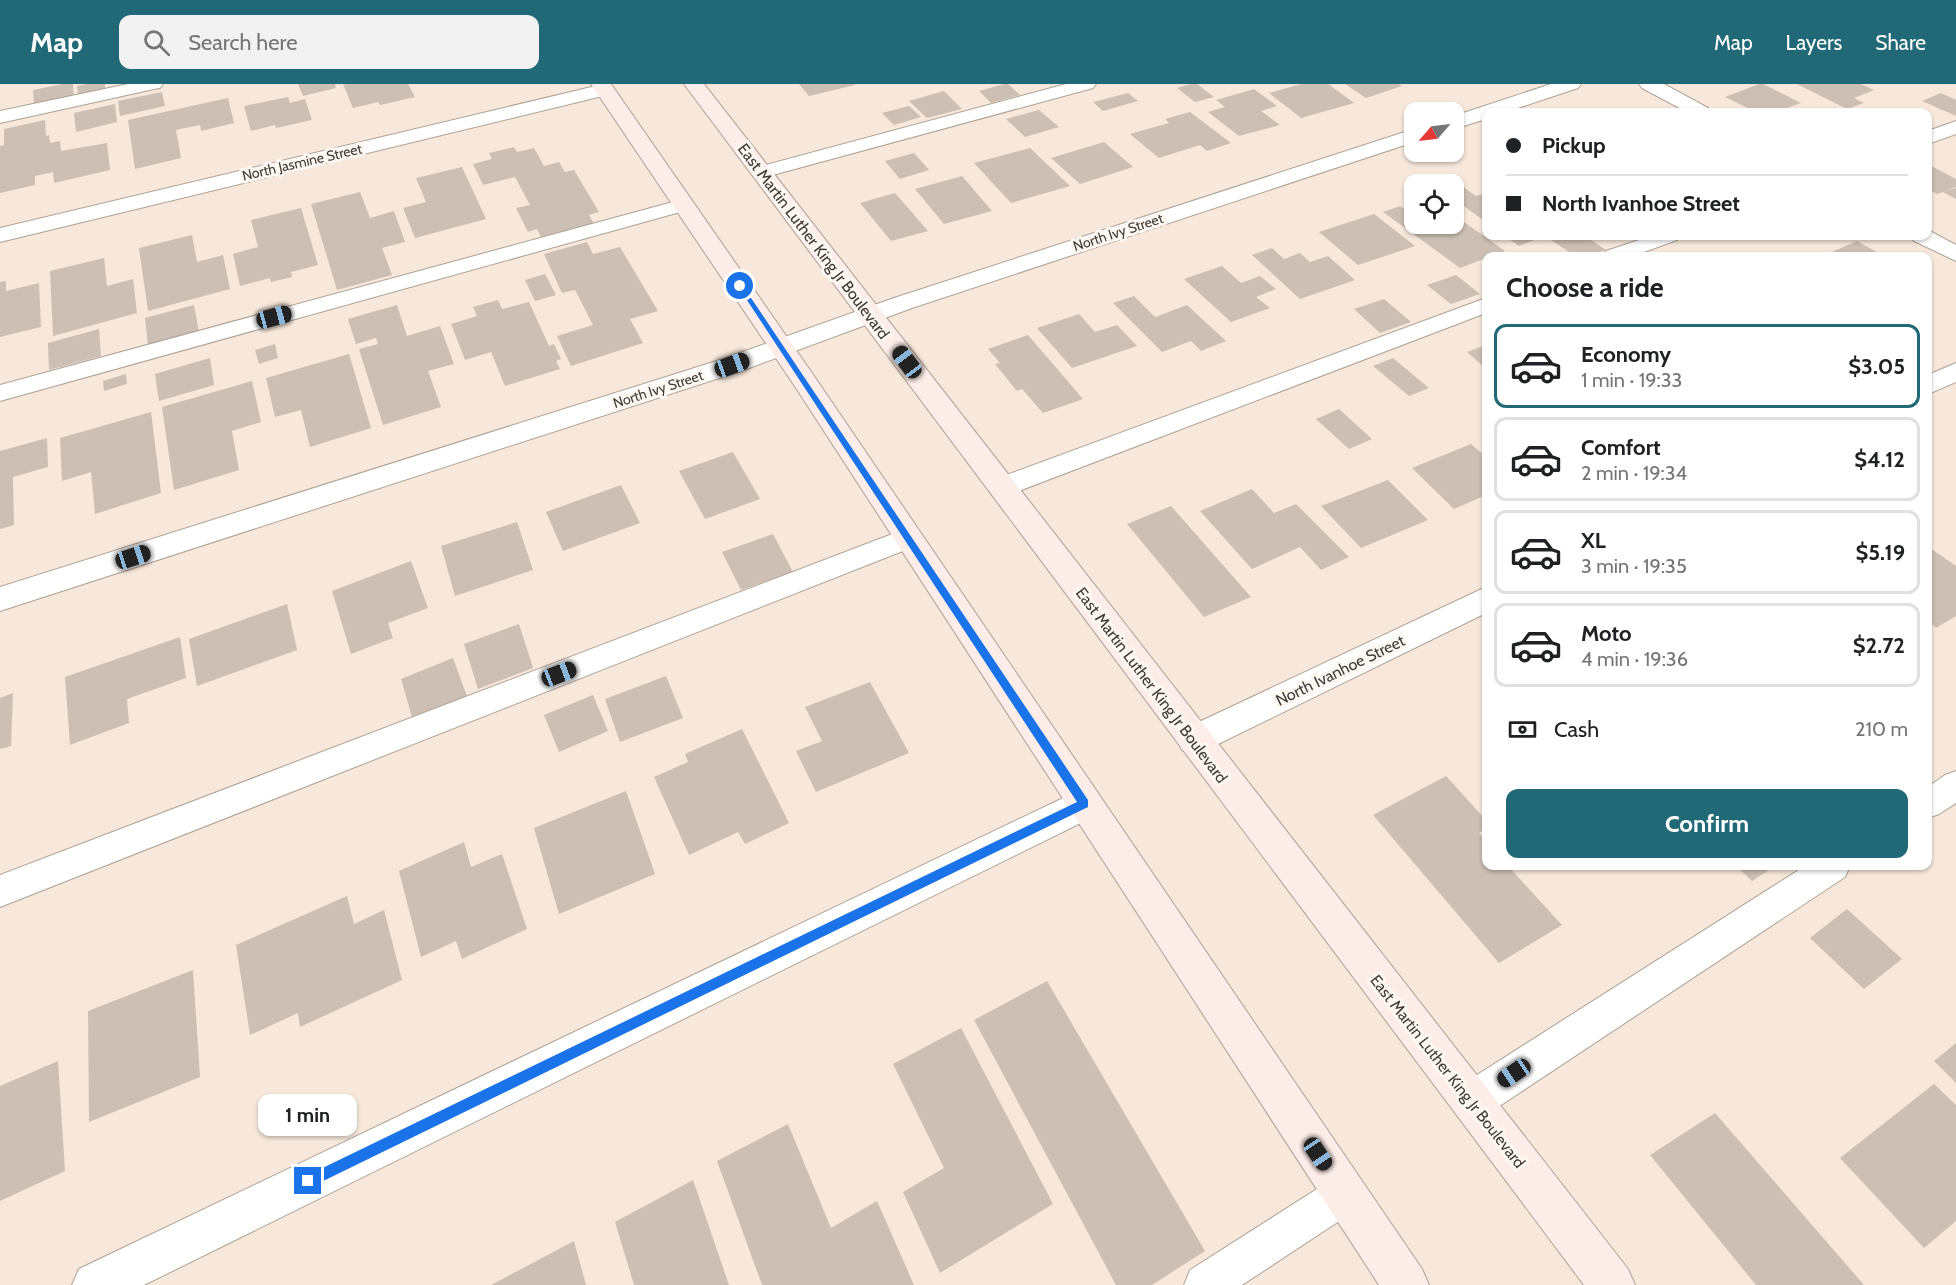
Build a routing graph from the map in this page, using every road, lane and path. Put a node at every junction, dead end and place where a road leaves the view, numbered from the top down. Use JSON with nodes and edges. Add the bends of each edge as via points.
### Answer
{"nodes":[{"id":1,"x":154,"y":84,"type":"edge"},
{"id":2,"x":694,"y":84,"type":"edge"},
{"id":3,"x":1087,"y":84,"type":"edge"},
{"id":4,"x":1571,"y":84,"type":"edge"},
{"id":5,"x":1649,"y":84,"type":"edge"},
{"id":6,"x":602,"y":87,"type":"edge"},
{"id":7,"x":1499,"y":108,"type":"edge"},
{"id":8,"x":1694,"y":108,"type":"edge"},
{"id":9,"x":1482,"y":114,"type":"edge"},
{"id":10,"x":0,"y":117,"type":"edge"},
{"id":11,"x":1464,"y":120,"type":"edge"},
{"id":12,"x":1956,"y":127,"type":"edge"},
{"id":13,"x":1932,"y":136,"type":"edge"},
{"id":14,"x":1404,"y":138,"type":"edge"},
{"id":15,"x":762,"y":172,"type":"junction"},
{"id":16,"x":684,"y":205,"type":"junction"},
{"id":17,"x":0,"y":235,"type":"edge"},
{"id":18,"x":1659,"y":240,"type":"edge"},
{"id":19,"x":1930,"y":240,"type":"edge"},
{"id":20,"x":1625,"y":252,"type":"edge"},
{"id":21,"x":1956,"y":254,"type":"edge"},
{"id":22,"x":1482,"y":307,"type":"edge"},
{"id":23,"x":871,"y":314,"type":"junction"},
{"id":24,"x":780,"y":348,"type":"junction"},
{"id":25,"x":1956,"y":372,"type":"edge"},
{"id":26,"x":1932,"y":384,"type":"edge"},
{"id":27,"x":0,"y":393,"type":"edge"},
{"id":28,"x":1002,"y":488,"type":"junction"},
{"id":29,"x":908,"y":538,"type":"junction"},
{"id":30,"x":0,"y":599,"type":"edge"},
{"id":31,"x":1482,"y":601,"type":"edge"},
{"id":32,"x":1194,"y":740,"type":"junction"},
{"id":33,"x":1956,"y":785,"type":"edge"},
{"id":34,"x":1932,"y":801,"type":"edge"},
{"id":35,"x":1084,"y":804,"type":"junction"},
{"id":36,"x":1827,"y":870,"type":"edge"},
{"id":37,"x":0,"y":891,"type":"edge"},
{"id":38,"x":1472,"y":1101,"type":"junction"},
{"id":39,"x":1345,"y":1194,"type":"junction"},
{"id":40,"x":95,"y":1285,"type":"edge"},
{"id":41,"x":1205,"y":1285,"type":"edge"},
{"id":42,"x":1406,"y":1285,"type":"edge"},
{"id":43,"x":1612,"y":1285,"type":"edge"}],
"edges":[{"from":1,"to":10,"type":"lane"},
{"from":2,"to":15,"type":"main road","name":"East Martin Luther King Jr Boulevard"},
{"from":3,"to":15,"type":"lane"},
{"from":4,"to":7,"type":"street"},
{"from":5,"to":8,"type":"street"},
{"from":6,"to":16,"type":"main road"},
{"from":6,"to":17,"type":"street","name":"North Jasmine Street"},
{"from":9,"to":11,"type":"street"},
{"from":12,"to":13,"type":"lane"},
{"from":14,"to":23,"type":"street","name":"North Ivy Street"},
{"from":15,"to":23,"type":"main road","name":"East Martin Luther King Jr Boulevard"},
{"from":16,"to":24,"type":"main road"},
{"from":16,"to":27,"type":"lane"},
{"from":18,"to":20,"type":"lane"},
{"from":19,"to":21,"type":"street"},
{"from":22,"to":28,"type":"lane"},
{"from":23,"to":24,"type":"street","name":"North Ivy Street"},
{"from":23,"to":28,"type":"main road","name":"East Martin Luther King Jr Boulevard"},
{"from":24,"to":29,"type":"main road"},
{"from":24,"to":30,"type":"street","name":"North Ivy Street"},
{"from":25,"to":26,"type":"street"},
{"from":28,"to":32,"type":"main road","name":"East Martin Luther King Jr Boulevard"},
{"from":29,"to":35,"type":"main road"},
{"from":29,"to":37,"type":"lane"},
{"from":31,"to":32,"type":"street","name":"North Ivanhoe Street"},
{"from":32,"to":38,"type":"main road","name":"East Martin Luther King Jr Boulevard"},
{"from":33,"to":34,"type":"lane"},
{"from":35,"to":39,"type":"main road"},
{"from":35,"to":40,"type":"street"},
{"from":36,"to":38,"type":"lane"},
{"from":38,"to":43,"type":"main road","name":"East Martin Luther King Jr Boulevard"},
{"from":39,"to":41,"type":"lane"},
{"from":39,"to":42,"type":"main road"}]}
